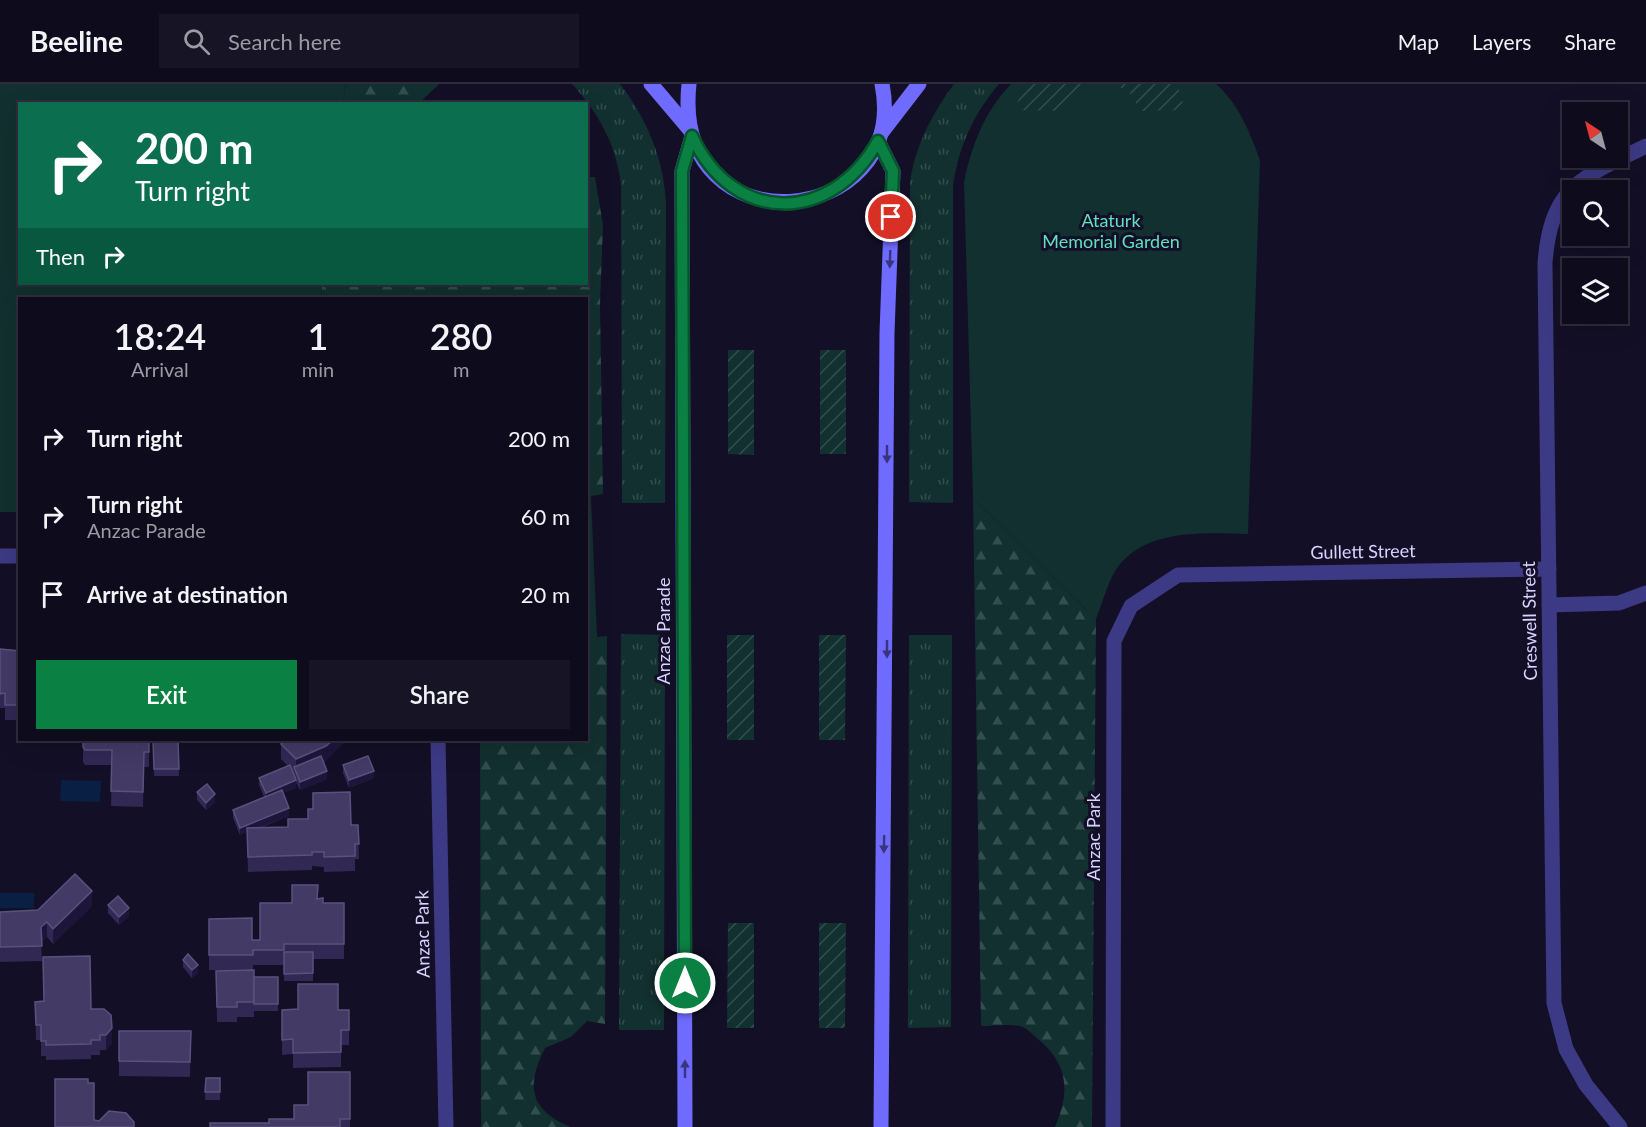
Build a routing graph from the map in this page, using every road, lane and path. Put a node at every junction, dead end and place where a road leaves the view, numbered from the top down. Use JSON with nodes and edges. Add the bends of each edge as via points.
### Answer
{"nodes":[{"id":1,"x":651,"y":84,"type":"edge"},
{"id":2,"x":689,"y":84,"type":"edge"},
{"id":3,"x":882,"y":84,"type":"edge"},
{"id":4,"x":919,"y":84,"type":"edge"},
{"id":5,"x":691,"y":133,"type":"junction"},
{"id":6,"x":879,"y":138,"type":"junction"},
{"id":7,"x":1646,"y":146,"type":"edge"},
{"id":8,"x":0,"y":556,"type":"edge"},
{"id":9,"x":18,"y":556,"type":"edge"},
{"id":10,"x":1549,"y":569,"type":"junction"},
{"id":11,"x":1178,"y":575,"type":"joint"},
{"id":12,"x":1646,"y":593,"type":"edge"},
{"id":13,"x":1549,"y":606,"type":"junction"},
{"id":14,"x":438,"y":741,"type":"edge"},
{"id":15,"x":446,"y":1127,"type":"edge"},
{"id":16,"x":686,"y":1127,"type":"edge"},
{"id":17,"x":881,"y":1127,"type":"edge"},
{"id":18,"x":1113,"y":1127,"type":"edge"},
{"id":19,"x":1620,"y":1127,"type":"edge"}],
"edges":[{"from":1,"to":5,"type":"main road"},
{"from":2,"to":5,"type":"main road"},
{"from":3,"to":6,"type":"main road","via":[[885,115]]},
{"from":4,"to":6,"type":"main road"},
{"from":5,"to":6,"type":"main road","via":[[717,176],[759,200],[783,203],[807,201],[850,180]]},
{"from":16,"to":5,"type":"main road","name":"Anzac Parade","one_way":true,"via":[[682,171]]},
{"from":6,"to":17,"type":"main road","one_way":true,"via":[[893,171],[887,333]]},
{"from":7,"to":10,"type":"street","name":"Creswell Street","via":[[1599,170],[1568,192],[1558,204],[1547,235]]},
{"from":8,"to":9,"type":"street"},
{"from":10,"to":11,"type":"street","name":"Gullett Street"},
{"from":10,"to":13,"type":"street","name":"Creswell Street"},
{"from":11,"to":18,"type":"street","name":"Anzac Park","via":[[1131,606],[1114,642]]},
{"from":12,"to":13,"type":"street","via":[[1619,603]]},
{"from":13,"to":19,"type":"street","name":"Creswell Street","via":[[1554,1003],[1571,1058],[1586,1085]]},
{"from":14,"to":15,"type":"street","name":"Anzac Park"}]}
